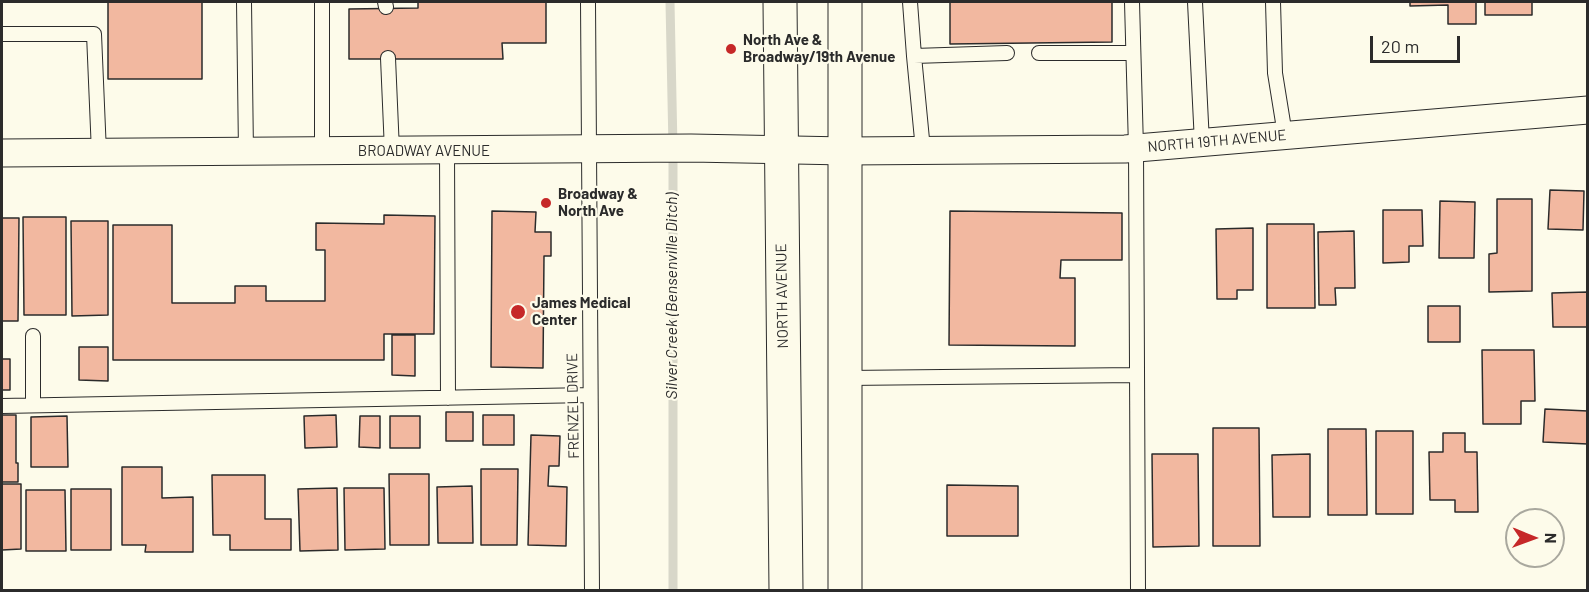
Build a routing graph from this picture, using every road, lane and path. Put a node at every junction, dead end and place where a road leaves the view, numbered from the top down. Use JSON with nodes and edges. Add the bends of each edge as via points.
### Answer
{"nodes":[{"id":1,"x":244,"y":2,"type":"edge"},
{"id":2,"x":322,"y":2,"type":"edge"},
{"id":3,"x":588,"y":2,"type":"edge"},
{"id":4,"x":780,"y":2,"type":"edge"},
{"id":5,"x":845,"y":2,"type":"edge"},
{"id":6,"x":910,"y":2,"type":"edge"},
{"id":7,"x":1132,"y":2,"type":"edge"},
{"id":8,"x":1195,"y":2,"type":"edge"},
{"id":9,"x":1274,"y":2,"type":"edge"},
{"id":10,"x":2,"y":34,"type":"edge"},
{"id":11,"x":1007,"y":53,"type":"dead end"},
{"id":12,"x":1039,"y":53,"type":"dead end"},
{"id":13,"x":1133,"y":53,"type":"junction"},
{"id":14,"x":914,"y":56,"type":"junction"},
{"id":15,"x":388,"y":58,"type":"dead end"},
{"id":16,"x":1587,"y":110,"type":"edge"},
{"id":17,"x":1285,"y":135,"type":"junction"},
{"id":18,"x":1202,"y":143,"type":"junction"},
{"id":19,"x":1136,"y":148,"type":"junction"},
{"id":20,"x":589,"y":150,"type":"junction"},
{"id":21,"x":780,"y":150,"type":"junction"},
{"id":22,"x":924,"y":150,"type":"junction"},
{"id":23,"x":322,"y":151,"type":"junction"},
{"id":24,"x":392,"y":151,"type":"junction"},
{"id":25,"x":447,"y":151,"type":"junction"},
{"id":26,"x":846,"y":151,"type":"junction"},
{"id":27,"x":246,"y":152,"type":"junction"},
{"id":28,"x":2,"y":153,"type":"edge"},
{"id":29,"x":99,"y":153,"type":"junction"},
{"id":30,"x":33,"y":336,"type":"dead end"},
{"id":31,"x":1137,"y":375,"type":"junction"},
{"id":32,"x":846,"y":378,"type":"junction"},
{"id":33,"x":590,"y":395,"type":"junction"},
{"id":34,"x":448,"y":398,"type":"junction"},
{"id":35,"x":33,"y":405,"type":"junction"},
{"id":36,"x":2,"y":406,"type":"edge"},
{"id":37,"x":592,"y":591,"type":"edge"},
{"id":38,"x":786,"y":591,"type":"edge"},
{"id":39,"x":845,"y":591,"type":"edge"},
{"id":40,"x":1138,"y":591,"type":"edge"}],
"edges":[{"from":1,"to":27,"type":"lane"},
{"from":2,"to":23,"type":"lane"},
{"from":3,"to":20,"type":"lane","name":"FRENZEL DRIVE"},
{"from":4,"to":21,"type":"main road","name":"NORTH AVENUE"},
{"from":5,"to":26,"type":"main road"},
{"from":6,"to":14,"type":"lane"},
{"from":7,"to":13,"type":"lane"},
{"from":8,"to":18,"type":"lane"},
{"from":9,"to":17,"type":"lane","via":[[1275,74]]},
{"from":10,"to":29,"type":"lane","via":[[94,34]]},
{"from":11,"to":14,"type":"lane"},
{"from":12,"to":13,"type":"lane"},
{"from":13,"to":19,"type":"lane"},
{"from":14,"to":22,"type":"lane"},
{"from":15,"to":24,"type":"lane"},
{"from":16,"to":17,"type":"street","name":"NORTH 19TH AVENUE"},
{"from":17,"to":18,"type":"street","name":"NORTH 19TH AVENUE"},
{"from":18,"to":19,"type":"street","name":"NORTH 19TH AVENUE"},
{"from":19,"to":22,"type":"street","name":"NORTH 19TH AVENUE"},
{"from":19,"to":31,"type":"lane"},
{"from":20,"to":21,"type":"street","name":"BROADWAY AVENUE"},
{"from":20,"to":25,"type":"street","name":"BROADWAY AVENUE"},
{"from":20,"to":33,"type":"lane","name":"FRENZEL DRIVE"},
{"from":21,"to":26,"type":"street","name":"BROADWAY AVENUE"},
{"from":21,"to":38,"type":"main road","name":"NORTH AVENUE"},
{"from":22,"to":26,"type":"street","name":"NORTH 19TH AVENUE"},
{"from":23,"to":24,"type":"street","name":"BROADWAY AVENUE"},
{"from":23,"to":27,"type":"street","name":"BROADWAY AVENUE"},
{"from":24,"to":25,"type":"street","name":"BROADWAY AVENUE"},
{"from":25,"to":34,"type":"lane"},
{"from":26,"to":32,"type":"main road"},
{"from":27,"to":29,"type":"street","name":"BROADWAY AVENUE"},
{"from":28,"to":29,"type":"street","name":"BROADWAY AVENUE"},
{"from":30,"to":35,"type":"lane"},
{"from":31,"to":32,"type":"lane"},
{"from":31,"to":40,"type":"lane"},
{"from":32,"to":39,"type":"main road"},
{"from":33,"to":34,"type":"lane"},
{"from":33,"to":37,"type":"lane","name":"FRENZEL DRIVE"},
{"from":34,"to":35,"type":"lane"},
{"from":35,"to":36,"type":"lane"}]}
